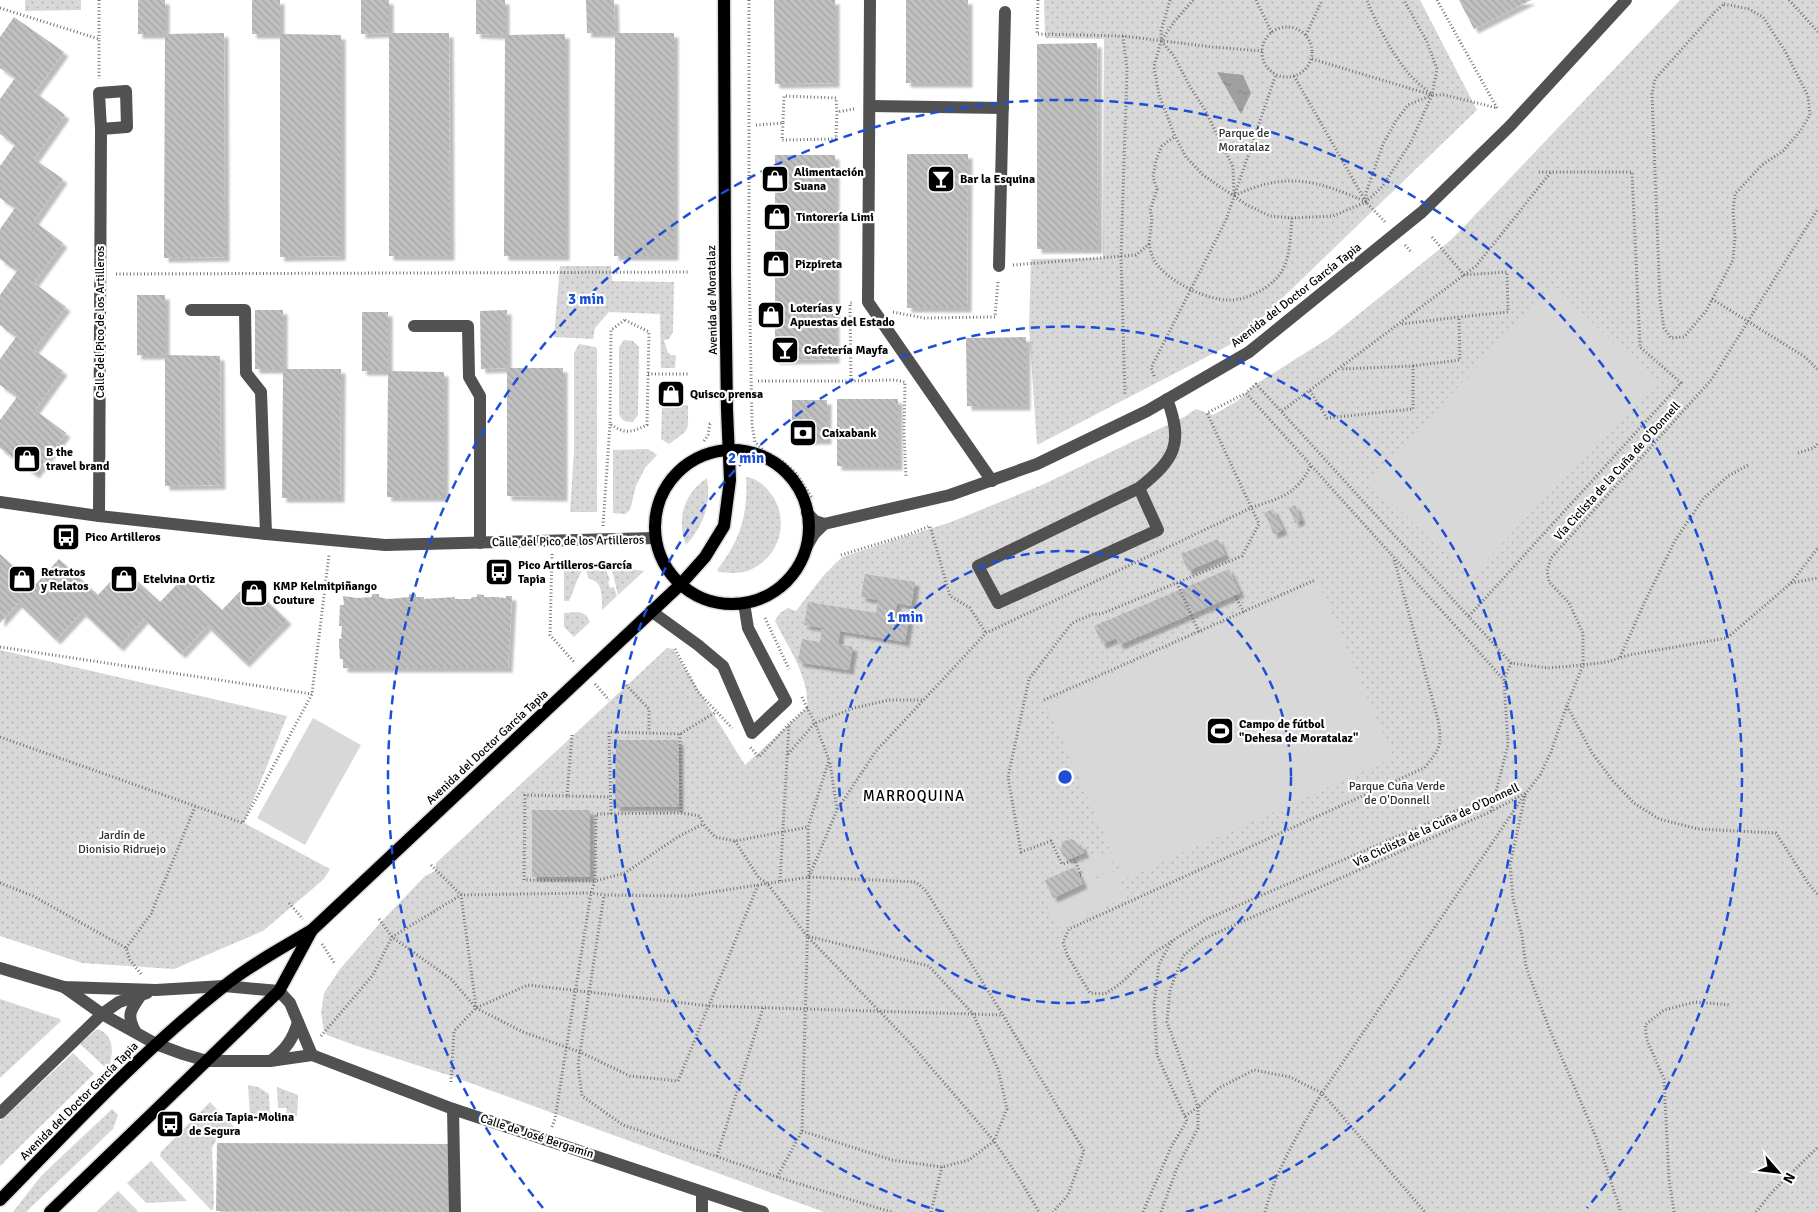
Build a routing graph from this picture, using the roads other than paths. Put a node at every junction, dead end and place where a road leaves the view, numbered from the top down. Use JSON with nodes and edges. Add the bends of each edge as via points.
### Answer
{"nodes":[{"id":1,"x":724,"y":0,"type":"edge"},
{"id":2,"x":870,"y":0,"type":"edge"},
{"id":3,"x":1626,"y":0,"type":"edge"},
{"id":4,"x":1004,"y":12,"type":"dead end"},
{"id":5,"x":870,"y":106,"type":"junction"},
{"id":6,"x":1003,"y":108,"type":"junction"},
{"id":7,"x":101,"y":129,"type":"junction"},
{"id":8,"x":999,"y":266,"type":"road end"},
{"id":9,"x":191,"y":310,"type":"dead end"},
{"id":10,"x":414,"y":326,"type":"dead end"},
{"id":11,"x":1167,"y":400,"type":"junction"},
{"id":12,"x":728,"y":449,"type":"junction"},
{"id":13,"x":992,"y":481,"type":"junction"},
{"id":14,"x":1139,"y":488,"type":"junction"},
{"id":15,"x":0,"y":502,"type":"edge"},
{"id":16,"x":807,"y":513,"type":"junction"},
{"id":17,"x":99,"y":516,"type":"junction"},
{"id":18,"x":824,"y":524,"type":"junction"},
{"id":19,"x":266,"y":534,"type":"junction"},
{"id":20,"x":655,"y":538,"type":"junction"},
{"id":21,"x":480,"y":542,"type":"junction"},
{"id":22,"x":807,"y":546,"type":"junction"},
{"id":23,"x":680,"y":585,"type":"junction"},
{"id":24,"x":744,"y":604,"type":"junction"},
{"id":25,"x":651,"y":611,"type":"junction"},
{"id":26,"x":312,"y":930,"type":"junction"},
{"id":27,"x":0,"y":968,"type":"edge"},
{"id":28,"x":224,"y":986,"type":"junction"},
{"id":29,"x":64,"y":987,"type":"junction"},
{"id":30,"x":156,"y":990,"type":"junction"},
{"id":31,"x":279,"y":991,"type":"junction"},
{"id":32,"x":140,"y":995,"type":"junction"},
{"id":33,"x":102,"y":1014,"type":"junction"},
{"id":34,"x":298,"y":1022,"type":"junction"},
{"id":35,"x":135,"y":1031,"type":"junction"},
{"id":36,"x":156,"y":1044,"type":"junction"},
{"id":37,"x":312,"y":1055,"type":"junction"},
{"id":38,"x":207,"y":1061,"type":"junction"},
{"id":39,"x":270,"y":1061,"type":"junction"},
{"id":40,"x":453,"y":1108,"type":"junction"},
{"id":41,"x":0,"y":1113,"type":"edge"},
{"id":42,"x":702,"y":1192,"type":"junction"},
{"id":43,"x":0,"y":1200,"type":"edge"},
{"id":44,"x":50,"y":1212,"type":"edge"},
{"id":45,"x":455,"y":1212,"type":"edge"},
{"id":46,"x":702,"y":1212,"type":"edge"},
{"id":47,"x":763,"y":1212,"type":"edge"}],
"edges":[{"from":1,"to":12,"type":"main road","name":"Avenida de Moratalaz"},
{"from":2,"to":5,"type":"street"},
{"from":3,"to":11,"type":"street","name":"Avenida del Doctor García Tapia","via":[[1510,126],[1422,212],[1249,352]]},
{"from":4,"to":6,"type":"street"},
{"from":5,"to":6,"type":"street"},
{"from":5,"to":13,"type":"street","via":[[868,302]]},
{"from":6,"to":8,"type":"street"},
{"from":7,"to":7,"type":"street","name":"Calle del Pico de los Artilleros","via":[[127,127],[126,91],[99,92]]},
{"from":7,"to":17,"type":"street","name":"Calle del Pico de los Artilleros"},
{"from":9,"to":19,"type":"street","via":[[245,310],[246,373],[261,392]]},
{"from":10,"to":21,"type":"street","name":"Calle del Pico de los Artilleros","via":[[468,326],[469,377],[480,396]]},
{"from":11,"to":13,"type":"street","name":"Avenida del Doctor García Tapia","via":[[1037,464]]},
{"from":11,"to":14,"type":"street","via":[[1174,418],[1176,439],[1170,458]]},
{"from":12,"to":16,"type":"main road","via":[[746,450],[778,464],[800,489]]},
{"from":12,"to":20,"type":"main road","via":[[707,453],[684,466],[671,479],[659,503]]},
{"from":12,"to":23,"type":"main road","name":"Avenida de Moratalaz","via":[[730,480],[724,526],[705,557]]},
{"from":13,"to":18,"type":"street","name":"Avenida del Doctor García Tapia"},
{"from":14,"to":14,"type":"street","via":[[978,566],[998,603],[1158,530]]},
{"from":15,"to":17,"type":"street","name":"Calle del Pico de los Artilleros"},
{"from":16,"to":18,"type":"street"},
{"from":16,"to":22,"type":"main road"},
{"from":17,"to":19,"type":"street","name":"Calle del Pico de los Artilleros"},
{"from":18,"to":22,"type":"street"},
{"from":19,"to":21,"type":"street","name":"Calle del Pico de los Artilleros","via":[[384,546]]},
{"from":20,"to":21,"type":"street","name":"Calle del Pico de los Artilleros"},
{"from":20,"to":23,"type":"main road","via":[[664,564]]},
{"from":22,"to":24,"type":"main road","via":[[795,571],[783,585],[765,597]]},
{"from":23,"to":24,"type":"main road","via":[[712,602]]},
{"from":23,"to":25,"type":"main road","name":"Avenida del Doctor García Tapia"},
{"from":24,"to":25,"type":"street","via":[[748,628],[786,702],[752,733],[723,666]]},
{"from":25,"to":26,"type":"main road","name":"Avenida del Doctor García Tapia"},
{"from":26,"to":28,"type":"main road","name":"Avenida del Doctor García Tapia"},
{"from":26,"to":31,"type":"main road","name":"Avenida del Doctor García Tapia"},
{"from":27,"to":29,"type":"street"},
{"from":28,"to":30,"type":"street"},
{"from":28,"to":31,"type":"street"},
{"from":28,"to":36,"type":"main road","name":"Avenida del Doctor García Tapia"},
{"from":29,"to":30,"type":"street"},
{"from":29,"to":33,"type":"street"},
{"from":30,"to":32,"type":"street"},
{"from":31,"to":34,"type":"street","via":[[290,1003]]},
{"from":31,"to":38,"type":"main road","name":"Avenida del Doctor García Tapia"},
{"from":32,"to":33,"type":"street","via":[[119,1002]]},
{"from":32,"to":35,"type":"street","via":[[130,1012]]},
{"from":33,"to":35,"type":"street"},
{"from":33,"to":41,"type":"street"},
{"from":34,"to":37,"type":"street"},
{"from":34,"to":39,"type":"street","via":[[294,1037],[284,1051]]},
{"from":35,"to":36,"type":"street"},
{"from":36,"to":38,"type":"street","name":"Avenida del Doctor García Tapia"},
{"from":36,"to":43,"type":"main road","name":"Avenida del Doctor García Tapia"},
{"from":37,"to":39,"type":"street","name":"Calle de José Bergamín"},
{"from":37,"to":40,"type":"street","name":"Calle de José Bergamín"},
{"from":38,"to":39,"type":"street","name":"Calle de José Bergamín"},
{"from":38,"to":44,"type":"main road","name":"Avenida del Doctor García Tapia"},
{"from":40,"to":42,"type":"street","name":"Calle de José Bergamín"},
{"from":40,"to":45,"type":"street"},
{"from":42,"to":46,"type":"street"},
{"from":42,"to":47,"type":"street","name":"Calle de José Bergamín"}]}
